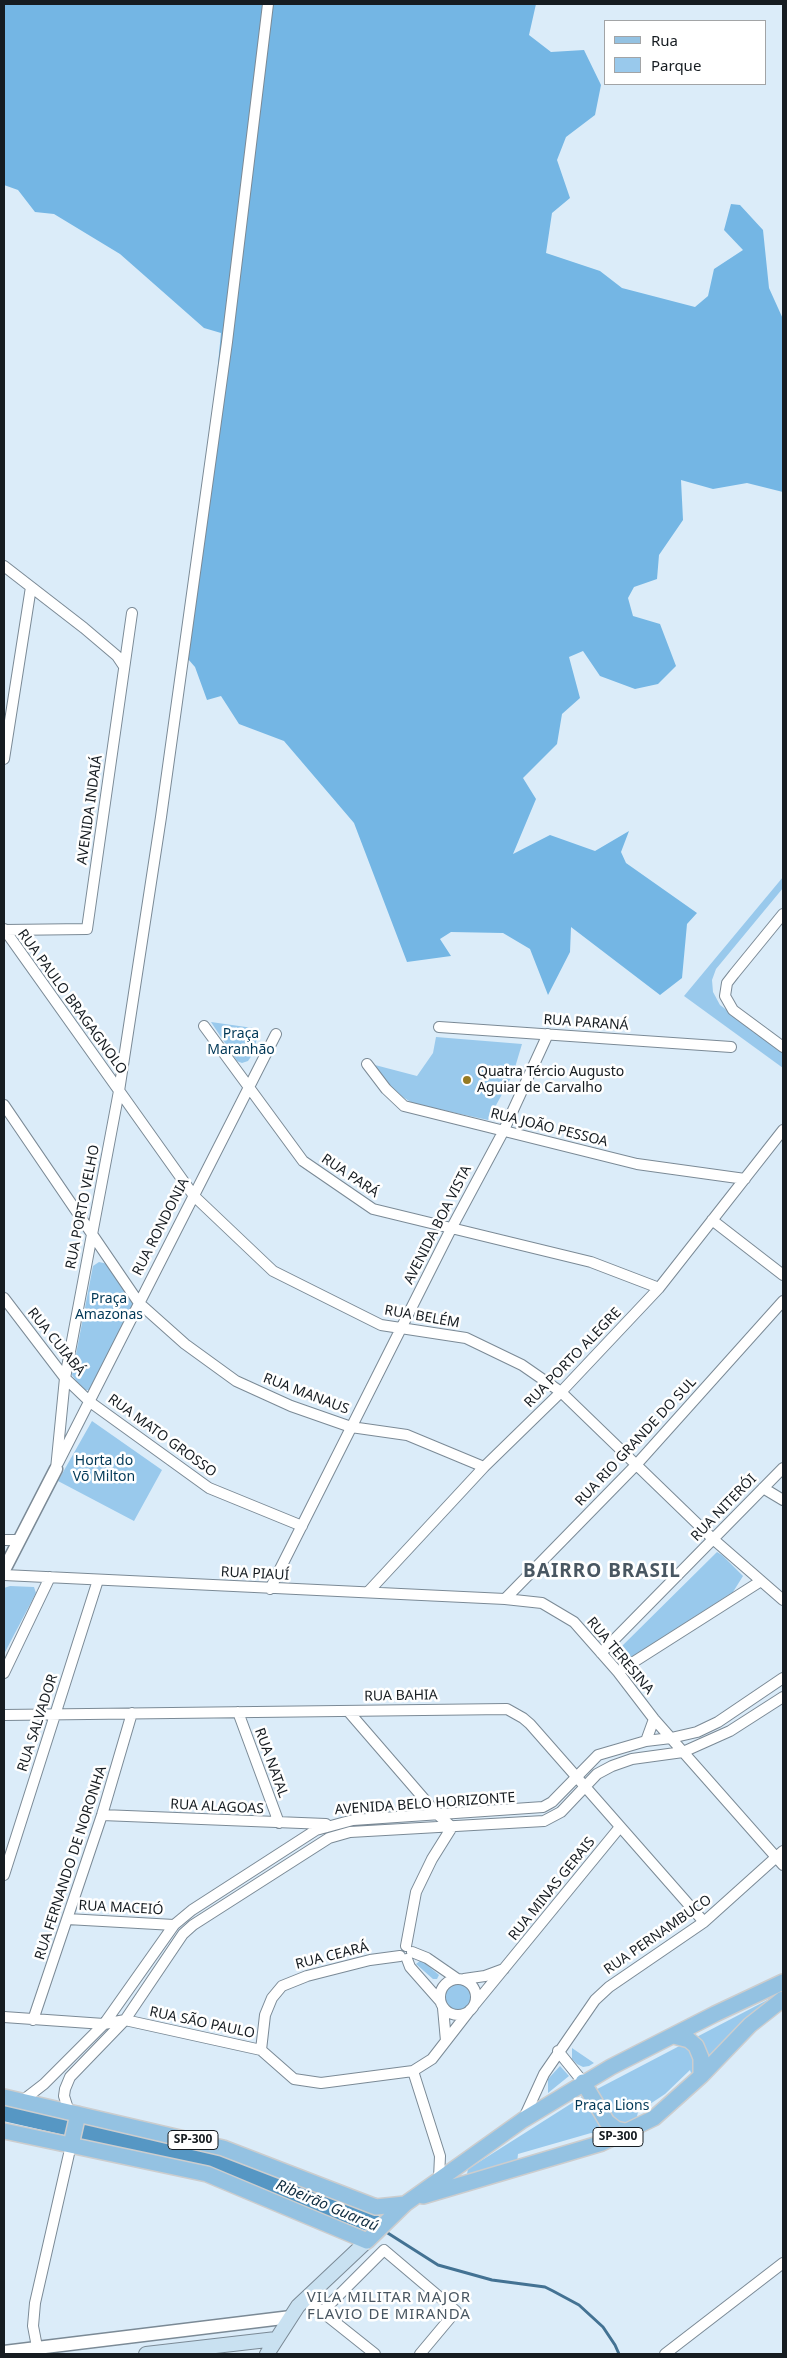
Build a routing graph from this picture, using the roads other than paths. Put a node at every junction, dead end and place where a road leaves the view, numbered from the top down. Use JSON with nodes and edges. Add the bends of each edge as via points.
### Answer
{"nodes":[{"id":1,"x":268,"y":4,"type":"edge"},
{"id":2,"x":4,"y":566,"type":"edge"},
{"id":3,"x":31,"y":587,"type":"junction"},
{"id":4,"x":132,"y":613,"type":"dead end"},
{"id":5,"x":124,"y":665,"type":"junction"},
{"id":6,"x":4,"y":759,"type":"edge"},
{"id":7,"x":783,"y":914,"type":"edge"},
{"id":8,"x":4,"y":930,"type":"edge"},
{"id":9,"x":204,"y":1026,"type":"dead end"},
{"id":10,"x":439,"y":1026,"type":"dead end"},
{"id":11,"x":276,"y":1034,"type":"dead end"},
{"id":12,"x":548,"y":1034,"type":"junction"},
{"id":13,"x":731,"y":1047,"type":"dead end"},
{"id":14,"x":783,"y":1047,"type":"edge"},
{"id":15,"x":368,"y":1064,"type":"dead end"},
{"id":16,"x":248,"y":1088,"type":"junction"},
{"id":17,"x":119,"y":1091,"type":"junction"},
{"id":18,"x":4,"y":1105,"type":"edge"},
{"id":19,"x":783,"y":1130,"type":"edge"},
{"id":20,"x":502,"y":1132,"type":"junction"},
{"id":21,"x":744,"y":1178,"type":"junction"},
{"id":22,"x":194,"y":1196,"type":"junction"},
{"id":23,"x":712,"y":1220,"type":"junction"},
{"id":24,"x":451,"y":1229,"type":"junction"},
{"id":25,"x":92,"y":1236,"type":"junction"},
{"id":26,"x":783,"y":1275,"type":"edge"},
{"id":27,"x":659,"y":1288,"type":"junction"},
{"id":28,"x":4,"y":1298,"type":"edge"},
{"id":29,"x":783,"y":1300,"type":"edge"},
{"id":30,"x":139,"y":1303,"type":"junction"},
{"id":31,"x":401,"y":1328,"type":"junction"},
{"id":32,"x":65,"y":1378,"type":"junction"},
{"id":33,"x":561,"y":1392,"type":"junction"},
{"id":34,"x":90,"y":1402,"type":"junction"},
{"id":35,"x":352,"y":1427,"type":"junction"},
{"id":36,"x":636,"y":1465,"type":"junction"},
{"id":37,"x":484,"y":1467,"type":"junction"},
{"id":38,"x":783,"y":1468,"type":"edge"},
{"id":39,"x":56,"y":1469,"type":"junction"},
{"id":40,"x":762,"y":1488,"type":"junction"},
{"id":41,"x":783,"y":1500,"type":"edge"},
{"id":42,"x":302,"y":1526,"type":"junction"},
{"id":43,"x":713,"y":1538,"type":"junction"},
{"id":44,"x":4,"y":1540,"type":"edge"},
{"id":45,"x":19,"y":1540,"type":"junction"},
{"id":46,"x":4,"y":1570,"type":"edge"},
{"id":47,"x":4,"y":1575,"type":"edge"},
{"id":48,"x":50,"y":1578,"type":"junction"},
{"id":49,"x":98,"y":1580,"type":"junction"},
{"id":50,"x":761,"y":1581,"type":"junction"},
{"id":51,"x":270,"y":1589,"type":"junction"},
{"id":52,"x":368,"y":1592,"type":"junction"},
{"id":53,"x":505,"y":1599,"type":"junction"},
{"id":54,"x":783,"y":1600,"type":"edge"},
{"id":55,"x":601,"y":1653,"type":"junction"},
{"id":56,"x":618,"y":1672,"type":"junction"},
{"id":57,"x":4,"y":1673,"type":"edge"},
{"id":58,"x":783,"y":1678,"type":"edge"},
{"id":59,"x":783,"y":1697,"type":"edge"},
{"id":60,"x":348,"y":1711,"type":"junction"},
{"id":61,"x":238,"y":1712,"type":"junction"},
{"id":62,"x":132,"y":1713,"type":"junction"},
{"id":63,"x":55,"y":1714,"type":"junction"},
{"id":64,"x":4,"y":1715,"type":"edge"},
{"id":65,"x":654,"y":1718,"type":"junction"},
{"id":66,"x":671,"y":1738,"type":"junction"},
{"id":67,"x":646,"y":1742,"type":"junction"},
{"id":68,"x":683,"y":1752,"type":"junction"},
{"id":69,"x":575,"y":1776,"type":"junction"},
{"id":70,"x":586,"y":1788,"type":"junction"},
{"id":71,"x":102,"y":1815,"type":"junction"},
{"id":72,"x":438,"y":1815,"type":"junction"},
{"id":73,"x":279,"y":1823,"type":"junction"},
{"id":74,"x":290,"y":1824,"type":"junction"},
{"id":75,"x":331,"y":1824,"type":"junction"},
{"id":76,"x":452,"y":1827,"type":"junction"},
{"id":77,"x":620,"y":1827,"type":"junction"},
{"id":78,"x":305,"y":1837,"type":"junction"},
{"id":79,"x":313,"y":1848,"type":"junction"},
{"id":80,"x":781,"y":1858,"type":"edge"},
{"id":81,"x":4,"y":1875,"type":"edge"},
{"id":82,"x":185,"y":1916,"type":"junction"},
{"id":83,"x":68,"y":1919,"type":"junction"},
{"id":84,"x":704,"y":1922,"type":"junction"},
{"id":85,"x":174,"y":1925,"type":"junction"},
{"id":86,"x":193,"y":1925,"type":"junction"},
{"id":87,"x":163,"y":1938,"type":"junction"},
{"id":88,"x":175,"y":1943,"type":"junction"},
{"id":89,"x":406,"y":1953,"type":"junction"},
{"id":90,"x":505,"y":1968,"type":"junction"},
{"id":91,"x":460,"y":1979,"type":"junction"},
{"id":92,"x":783,"y":1982,"type":"edge"},
{"id":93,"x":783,"y":1999,"type":"edge"},
{"id":94,"x":442,"y":2004,"type":"junction"},
{"id":95,"x":472,"y":2007,"type":"junction"},
{"id":96,"x":4,"y":2017,"type":"edge"},
{"id":97,"x":33,"y":2020,"type":"junction"},
{"id":98,"x":125,"y":2020,"type":"junction"},
{"id":99,"x":104,"y":2024,"type":"junction"},
{"id":100,"x":674,"y":2036,"type":"junction"},
{"id":101,"x":446,"y":2041,"type":"junction"},
{"id":102,"x":261,"y":2050,"type":"junction"},
{"id":103,"x":558,"y":2051,"type":"junction"},
{"id":104,"x":611,"y":2067,"type":"junction"},
{"id":105,"x":413,"y":2071,"type":"junction"},
{"id":106,"x":701,"y":2076,"type":"junction"},
{"id":107,"x":583,"y":2082,"type":"junction"},
{"id":108,"x":4,"y":2097,"type":"edge"},
{"id":109,"x":22,"y":2101,"type":"junction"},
{"id":110,"x":598,"y":2105,"type":"junction"},
{"id":111,"x":522,"y":2120,"type":"junction"},
{"id":112,"x":73,"y":2125,"type":"junction"},
{"id":113,"x":4,"y":2131,"type":"edge"},
{"id":114,"x":629,"y":2132,"type":"junction"},
{"id":115,"x":440,"y":2156,"type":"junction"},
{"id":116,"x":464,"y":2161,"type":"junction"},
{"id":117,"x":439,"y":2178,"type":"junction"},
{"id":118,"x":408,"y":2202,"type":"junction"},
{"id":119,"x":376,"y":2207,"type":"junction"},
{"id":120,"x":379,"y":2230,"type":"junction"},
{"id":121,"x":783,"y":2263,"type":"edge"},
{"id":122,"x":306,"y":2299,"type":"junction"},
{"id":123,"x":322,"y":2312,"type":"junction"},
{"id":124,"x":291,"y":2317,"type":"junction"},
{"id":125,"x":149,"y":2334,"type":"junction"},
{"id":126,"x":276,"y":2340,"type":"junction"},
{"id":127,"x":37,"y":2348,"type":"junction"},
{"id":128,"x":4,"y":2352,"type":"edge"},
{"id":129,"x":146,"y":2354,"type":"edge"},
{"id":130,"x":267,"y":2354,"type":"edge"},
{"id":131,"x":375,"y":2354,"type":"edge"},
{"id":132,"x":420,"y":2354,"type":"edge"},
{"id":133,"x":665,"y":2354,"type":"edge"}],
"edges":[{"from":1,"to":17,"type":"street","name":"RUA PORTO VELHO","via":[[227,342]]},
{"from":2,"to":3,"type":"street"},
{"from":3,"to":5,"type":"street"},
{"from":3,"to":6,"type":"street"},
{"from":4,"to":5,"type":"street","name":"AVENIDA INDAIÁ"},
{"from":5,"to":8,"type":"street","name":"AVENIDA INDAIÁ","via":[[87,929]]},
{"from":7,"to":14,"type":"street","via":[[734,974],[725,996],[733,1010]]},
{"from":8,"to":17,"type":"street","name":"RUA PAULO BRAGAGNOLO"},
{"from":9,"to":16,"type":"street","name":"RUA PARÁ"},
{"from":10,"to":12,"type":"street","name":"RUA PARANÁ"},
{"from":11,"to":16,"type":"street","name":"RUA RONDONIA"},
{"from":12,"to":13,"type":"street","name":"RUA PARANÁ"},
{"from":12,"to":20,"type":"street","name":"AVENIDA BOA VISTA"},
{"from":15,"to":20,"type":"street","name":"RUA JOÃO PESSOA","via":[[386,1089],[404,1106]]},
{"from":16,"to":22,"type":"street","name":"RUA RONDONIA"},
{"from":16,"to":24,"type":"street","name":"RUA PARÁ","via":[[303,1160],[372,1209]]},
{"from":17,"to":22,"type":"street","name":"RUA BELÉM"},
{"from":17,"to":25,"type":"street","name":"RUA PORTO VELHO"},
{"from":18,"to":25,"type":"street","name":"RUA MANAUS"},
{"from":19,"to":21,"type":"street","name":"RUA PORTO ALEGRE"},
{"from":20,"to":21,"type":"street","name":"RUA JOÃO PESSOA","via":[[637,1164]]},
{"from":20,"to":24,"type":"street","name":"AVENIDA BOA VISTA"},
{"from":21,"to":23,"type":"street","name":"RUA PORTO ALEGRE"},
{"from":22,"to":30,"type":"street","name":"RUA RONDONIA"},
{"from":22,"to":31,"type":"street","name":"RUA BELÉM","via":[[272,1271],[382,1325]]},
{"from":23,"to":26,"type":"street"},
{"from":23,"to":27,"type":"street","name":"RUA PORTO ALEGRE"},
{"from":24,"to":27,"type":"street","name":"RUA PARÁ","via":[[591,1262]]},
{"from":24,"to":31,"type":"street","name":"AVENIDA BOA VISTA"},
{"from":25,"to":30,"type":"street","name":"RUA MANAUS"},
{"from":25,"to":32,"type":"street","name":"RUA PORTO VELHO"},
{"from":27,"to":33,"type":"street","name":"RUA PORTO ALEGRE"},
{"from":28,"to":32,"type":"street","name":"RUA CUIABÁ"},
{"from":29,"to":36,"type":"street","name":"RUA RIO GRANDE DO SUL"},
{"from":30,"to":34,"type":"street","name":"RUA RONDONIA"},
{"from":30,"to":35,"type":"street","name":"RUA MANAUS","via":[[185,1344],[236,1381],[291,1406]]},
{"from":31,"to":33,"type":"street","name":"RUA BELÉM","via":[[466,1338],[522,1365]]},
{"from":31,"to":35,"type":"street","name":"AVENIDA BOA VISTA"},
{"from":32,"to":34,"type":"street","name":"RUA CUIABÁ"},
{"from":32,"to":39,"type":"street","name":"RUA PORTO VELHO"},
{"from":33,"to":36,"type":"street","name":"RUA BELÉM"},
{"from":33,"to":37,"type":"street","name":"RUA PORTO ALEGRE"},
{"from":34,"to":39,"type":"street","name":"RUA RONDONIA"},
{"from":34,"to":42,"type":"street","name":"RUA MATO GROSSO","via":[[209,1488]]},
{"from":35,"to":37,"type":"street","name":"RUA MANAUS","via":[[407,1435]]},
{"from":35,"to":42,"type":"street","name":"AVENIDA BOA VISTA"},
{"from":36,"to":43,"type":"street","name":"RUA BELÉM"},
{"from":36,"to":53,"type":"street","name":"RUA RIO GRANDE DO SUL"},
{"from":37,"to":52,"type":"street","name":"RUA PORTO ALEGRE"},
{"from":38,"to":40,"type":"street","name":"RUA NITERÓI"},
{"from":39,"to":45,"type":"street","name":"RUA RONDONIA"},
{"from":40,"to":41,"type":"street"},
{"from":40,"to":43,"type":"street","name":"RUA NITERÓI"},
{"from":42,"to":51,"type":"street","name":"AVENIDA BOA VISTA"},
{"from":43,"to":50,"type":"street","name":"RUA BELÉM"},
{"from":43,"to":55,"type":"street","name":"RUA NITERÓI"},
{"from":44,"to":45,"type":"street"},
{"from":45,"to":46,"type":"street","name":"RUA RONDONIA"},
{"from":47,"to":48,"type":"street","name":"RUA PIAUÍ"},
{"from":48,"to":49,"type":"street","name":"RUA PIAUÍ"},
{"from":48,"to":57,"type":"street"},
{"from":49,"to":51,"type":"street","name":"RUA PIAUÍ"},
{"from":49,"to":63,"type":"street","name":"RUA SALVADOR"},
{"from":50,"to":54,"type":"street","name":"RUA BELÉM"},
{"from":50,"to":56,"type":"street"},
{"from":51,"to":52,"type":"street","name":"RUA PIAUÍ"},
{"from":52,"to":53,"type":"street","name":"RUA PIAUÍ"},
{"from":53,"to":55,"type":"street","name":"RUA TERESINA","via":[[542,1603],[574,1622]]},
{"from":55,"to":56,"type":"street","name":"RUA TERESINA"},
{"from":56,"to":65,"type":"street","name":"RUA TERESINA"},
{"from":58,"to":66,"type":"street","name":"AVENIDA BELO HORIZONTE","via":[[718,1722],[698,1732]]},
{"from":59,"to":68,"type":"street","name":"AVENIDA BELO HORIZONTE","via":[[730,1731]]},
{"from":60,"to":61,"type":"street","name":"RUA BAHIA"},
{"from":60,"to":69,"type":"street","name":"RUA BAHIA","via":[[507,1709],[524,1718]]},
{"from":60,"to":72,"type":"street"},
{"from":61,"to":62,"type":"street","name":"RUA BAHIA"},
{"from":61,"to":73,"type":"street","name":"RUA NATAL"},
{"from":62,"to":63,"type":"street","name":"RUA BAHIA"},
{"from":62,"to":71,"type":"street","name":"RUA FERNANDO DE NORONHA"},
{"from":63,"to":64,"type":"street","name":"RUA BAHIA"},
{"from":63,"to":81,"type":"street","name":"RUA SALVADOR"},
{"from":65,"to":66,"type":"street","name":"RUA TERESINA"},
{"from":65,"to":67,"type":"street"},
{"from":66,"to":67,"type":"street","name":"AVENIDA BELO HORIZONTE"},
{"from":66,"to":68,"type":"street","name":"RUA TERESINA"},
{"from":67,"to":69,"type":"street","name":"AVENIDA BELO HORIZONTE","via":[[598,1755]]},
{"from":68,"to":70,"type":"street","name":"AVENIDA BELO HORIZONTE","via":[[632,1759],[612,1766],[597,1774]]},
{"from":68,"to":80,"type":"street","name":"RUA TERESINA"},
{"from":69,"to":70,"type":"street","name":"RUA BAHIA"},
{"from":69,"to":72,"type":"street","name":"AVENIDA BELO HORIZONTE","via":[[564,1791],[543,1808]]},
{"from":70,"to":76,"type":"street","name":"AVENIDA BELO HORIZONTE","via":[[560,1812],[544,1821]]},
{"from":70,"to":77,"type":"street","name":"RUA BAHIA"},
{"from":71,"to":73,"type":"street","name":"RUA ALAGOAS"},
{"from":71,"to":83,"type":"street","name":"RUA FERNANDO DE NORONHA"},
{"from":72,"to":75,"type":"street","name":"AVENIDA BELO HORIZONTE"},
{"from":72,"to":76,"type":"street"},
{"from":73,"to":74,"type":"street","name":"RUA ALAGOAS"},
{"from":74,"to":75,"type":"street","name":"RUA ALAGOAS"},
{"from":74,"to":78,"type":"street"},
{"from":75,"to":78,"type":"street","name":"AVENIDA BELO HORIZONTE"},
{"from":76,"to":79,"type":"street","name":"AVENIDA BELO HORIZONTE","via":[[350,1832],[329,1838]]},
{"from":76,"to":89,"type":"street","via":[[416,1892]]},
{"from":77,"to":84,"type":"street","name":"RUA BAHIA"},
{"from":77,"to":90,"type":"street","name":"RUA MINAS GERAIS"},
{"from":78,"to":79,"type":"street"},
{"from":78,"to":82,"type":"street","name":"AVENIDA BELO HORIZONTE"},
{"from":79,"to":86,"type":"street","name":"AVENIDA BELO HORIZONTE"},
{"from":80,"to":84,"type":"street","name":"RUA PERNAMBUCO"},
{"from":82,"to":85,"type":"street","name":"AVENIDA BELO HORIZONTE"},
{"from":82,"to":86,"type":"street"},
{"from":83,"to":85,"type":"street","name":"RUA MACEIÓ"},
{"from":83,"to":97,"type":"street","name":"RUA FERNANDO DE NORONHA"},
{"from":84,"to":103,"type":"street","name":"RUA PERNAMBUCO","via":[[609,1987],[595,2000]]},
{"from":85,"to":87,"type":"street","name":"AVENIDA BELO HORIZONTE"},
{"from":86,"to":88,"type":"street","name":"AVENIDA BELO HORIZONTE"},
{"from":87,"to":88,"type":"street"},
{"from":87,"to":99,"type":"street","name":"AVENIDA BELO HORIZONTE"},
{"from":88,"to":98,"type":"street","name":"AVENIDA BELO HORIZONTE"},
{"from":89,"to":91,"type":"street","via":[[427,1958]]},
{"from":89,"to":94,"type":"street","via":[[410,1967]]},
{"from":89,"to":102,"type":"street","name":"RUA CEARÁ","via":[[307,1976],[282,1986],[272,1998],[265,2015]]},
{"from":90,"to":91,"type":"street","via":[[485,1976]]},
{"from":90,"to":95,"type":"street","name":"RUA MINAS GERAIS"},
{"from":91,"to":94,"type":"street","via":[[443,1986],[440,1993]]},
{"from":91,"to":95,"type":"street","via":[[475,1990]]},
{"from":92,"to":100,"type":"main road"},
{"from":93,"to":106,"type":"main road","number":"SP-300","via":[[750,2025]]},
{"from":94,"to":95,"type":"street","via":[[457,2015]]},
{"from":94,"to":101,"type":"street"},
{"from":95,"to":101,"type":"street","name":"RUA MINAS GERAIS"},
{"from":96,"to":97,"type":"street","name":"RUA SÃO PAULO"},
{"from":97,"to":99,"type":"street","name":"RUA SÃO PAULO"},
{"from":98,"to":99,"type":"street","name":"RUA SÃO PAULO"},
{"from":98,"to":102,"type":"street","name":"RUA SÃO PAULO"},
{"from":98,"to":112,"type":"street","name":"AVENIDA BELO HORIZONTE","via":[[70,2077],[64,2096]]},
{"from":99,"to":109,"type":"street","name":"AVENIDA BELO HORIZONTE","via":[[44,2084]]},
{"from":100,"to":104,"type":"main road"},
{"from":100,"to":106,"type":"main road","via":[[696,2046],[701,2058]]},
{"from":101,"to":105,"type":"street","name":"RUA MINAS GERAIS","via":[[432,2059]]},
{"from":102,"to":105,"type":"street","name":"RUA SÃO PAULO","via":[[294,2078],[305,2082],[321,2083]]},
{"from":103,"to":107,"type":"street"},
{"from":103,"to":111,"type":"street","name":"RUA PERNAMBUCO"},
{"from":104,"to":107,"type":"main road"},
{"from":104,"to":110,"type":"main road","via":[[599,2091]]},
{"from":105,"to":115,"type":"street"},
{"from":106,"to":114,"type":"main road","number":"SP-300","via":[[654,2118]]},
{"from":107,"to":110,"type":"main road"},
{"from":107,"to":111,"type":"main road"},
{"from":108,"to":109,"type":"main road","number":"SP-300"},
{"from":109,"to":112,"type":"main road","number":"SP-300"},
{"from":110,"to":114,"type":"main road","via":[[611,2126]]},
{"from":111,"to":116,"type":"main road"},
{"from":112,"to":113,"type":"main road","number":"SP-300"},
{"from":112,"to":119,"type":"main road","number":"SP-300","via":[[223,2148]]},
{"from":112,"to":120,"type":"main road","number":"SP-300","via":[[207,2174]]},
{"from":112,"to":127,"type":"street","via":[[35,2303],[33,2326]]},
{"from":114,"to":118,"type":"main road","number":"SP-300","via":[[587,2148],[449,2187]]},
{"from":115,"to":116,"type":"street"},
{"from":115,"to":117,"type":"street"},
{"from":116,"to":117,"type":"main road"},
{"from":117,"to":118,"type":"main road"},
{"from":118,"to":119,"type":"main road","number":"SP-300"},
{"from":118,"to":120,"type":"main road"},
{"from":119,"to":120,"type":"main road","via":[[384,2211]]},
{"from":120,"to":122,"type":"main road"},
{"from":121,"to":133,"type":"street"},
{"from":122,"to":123,"type":"street"},
{"from":122,"to":124,"type":"main road"},
{"from":123,"to":131,"type":"street"},
{"from":123,"to":132,"type":"street","via":[[384,2250],[456,2311]]},
{"from":124,"to":125,"type":"street"},
{"from":124,"to":126,"type":"main road"},
{"from":125,"to":127,"type":"street"},
{"from":125,"to":129,"type":"street"},
{"from":126,"to":129,"type":"main road"},
{"from":126,"to":130,"type":"main road"},
{"from":127,"to":128,"type":"street"}]}
